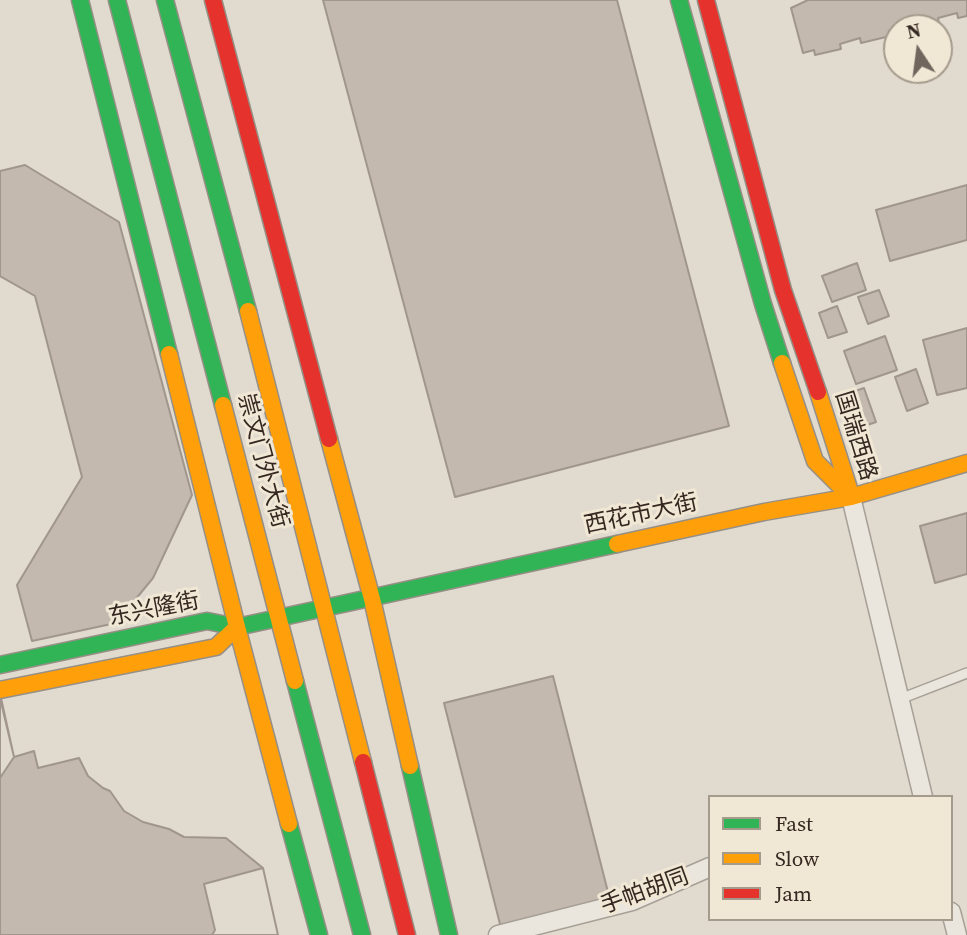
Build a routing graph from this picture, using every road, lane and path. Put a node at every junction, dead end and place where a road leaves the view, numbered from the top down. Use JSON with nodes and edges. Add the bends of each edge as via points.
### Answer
{"nodes":[{"id":1,"x":80,"y":0,"type":"edge"},
{"id":2,"x":117,"y":0,"type":"edge"},
{"id":3,"x":165,"y":0,"type":"edge"},
{"id":4,"x":214,"y":0,"type":"edge"},
{"id":5,"x":680,"y":0,"type":"edge"},
{"id":6,"x":706,"y":0,"type":"edge"},
{"id":7,"x":967,"y":463,"type":"edge"},
{"id":8,"x":851,"y":497,"type":"junction"},
{"id":9,"x":372,"y":599,"type":"junction"},
{"id":10,"x":324,"y":608,"type":"junction"},
{"id":11,"x":280,"y":617,"type":"junction"},
{"id":12,"x":237,"y":627,"type":"junction"},
{"id":13,"x":0,"y":665,"type":"edge"},
{"id":14,"x":967,"y":673,"type":"edge"},
{"id":15,"x":0,"y":690,"type":"edge"},
{"id":16,"x":900,"y":699,"type":"junction"},
{"id":17,"x":923,"y":795,"type":"edge"},
{"id":18,"x":708,"y":868,"type":"edge"},
{"id":19,"x":319,"y":935,"type":"edge"},
{"id":20,"x":362,"y":935,"type":"edge"},
{"id":21,"x":407,"y":935,"type":"edge"},
{"id":22,"x":449,"y":935,"type":"edge"},
{"id":23,"x":498,"y":935,"type":"edge"}],
"edges":[{"from":1,"to":12,"type":"street"},
{"from":2,"to":11,"type":"street","name":"崇文门外大街"},
{"from":3,"to":10,"type":"street","name":"崇文门外大街"},
{"from":4,"to":9,"type":"street"},
{"from":5,"to":8,"type":"street","name":"国瑞西路","via":[[763,304],[815,461]]},
{"from":6,"to":8,"type":"street","name":"国瑞西路","via":[[783,290]]},
{"from":7,"to":8,"type":"street","name":"西花市大街"},
{"from":8,"to":9,"type":"street","name":"西花市大街"},
{"from":8,"to":16,"type":"street"},
{"from":9,"to":10,"type":"street","name":"西花市大街"},
{"from":9,"to":22,"type":"street"},
{"from":10,"to":11,"type":"street","name":"西花市大街"},
{"from":10,"to":21,"type":"street","name":"崇文门外大街"},
{"from":11,"to":12,"type":"street","name":"西花市大街"},
{"from":11,"to":20,"type":"street","name":"崇文门外大街"},
{"from":12,"to":13,"type":"street","name":"东兴隆街","via":[[207,621]]},
{"from":12,"to":15,"type":"street","name":"东兴隆街","via":[[216,647]]},
{"from":12,"to":19,"type":"street"},
{"from":14,"to":16,"type":"lane"},
{"from":16,"to":17,"type":"street"},
{"from":18,"to":23,"type":"street","name":"手帕胡同","via":[[632,901]]}]}
